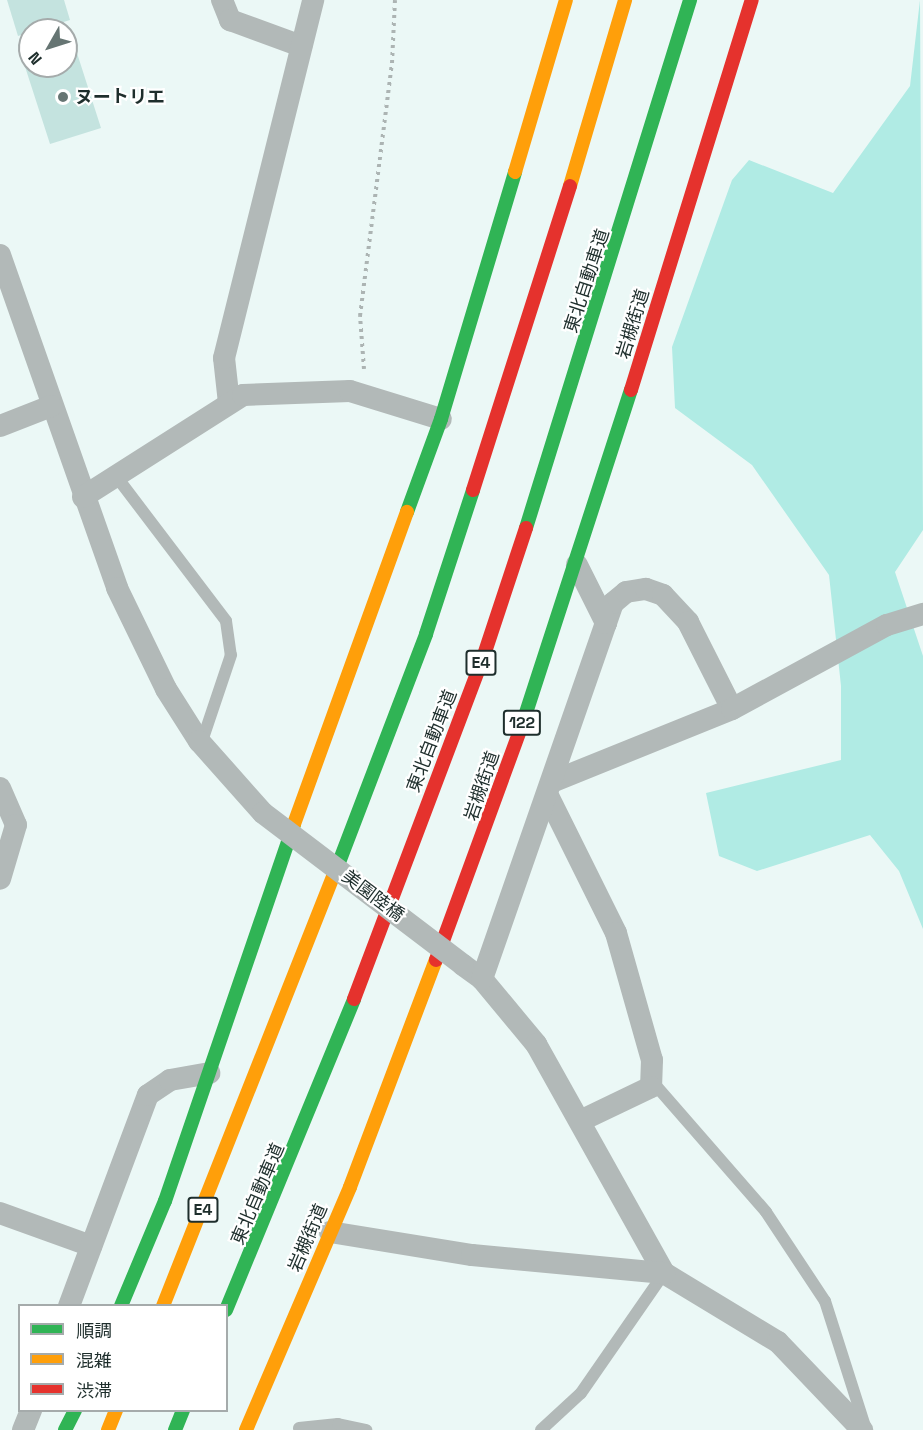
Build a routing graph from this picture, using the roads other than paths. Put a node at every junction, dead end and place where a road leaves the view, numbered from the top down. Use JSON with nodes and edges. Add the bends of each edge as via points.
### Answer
{"nodes":[{"id":1,"x":222,"y":0,"type":"edge"},
{"id":2,"x":312,"y":0,"type":"edge"},
{"id":3,"x":566,"y":0,"type":"edge"},
{"id":4,"x":625,"y":0,"type":"edge"},
{"id":5,"x":690,"y":0,"type":"edge"},
{"id":6,"x":752,"y":0,"type":"edge"},
{"id":7,"x":301,"y":46,"type":"junction"},
{"id":8,"x":0,"y":255,"type":"edge"},
{"id":9,"x":229,"y":403,"type":"junction"},
{"id":10,"x":51,"y":406,"type":"junction"},
{"id":11,"x":441,"y":419,"type":"junction"},
{"id":12,"x":0,"y":426,"type":"edge"},
{"id":13,"x":116,"y":476,"type":"junction"},
{"id":14,"x":83,"y":497,"type":"junction"},
{"id":15,"x":577,"y":565,"type":"junction"},
{"id":16,"x":923,"y":614,"type":"edge"},
{"id":17,"x":606,"y":623,"type":"junction"},
{"id":18,"x":732,"y":709,"type":"junction"},
{"id":19,"x":201,"y":744,"type":"junction"},
{"id":20,"x":0,"y":788,"type":"edge"},
{"id":21,"x":552,"y":789,"type":"junction"},
{"id":22,"x":0,"y":879,"type":"edge"},
{"id":23,"x":482,"y":979,"type":"junction"},
{"id":24,"x":209,"y":1073,"type":"junction"},
{"id":25,"x":651,"y":1080,"type":"junction"},
{"id":26,"x":582,"y":1119,"type":"junction"},
{"id":27,"x":0,"y":1213,"type":"edge"},
{"id":28,"x":330,"y":1232,"type":"junction"},
{"id":29,"x":92,"y":1246,"type":"junction"},
{"id":30,"x":664,"y":1273,"type":"junction"},
{"id":31,"x":69,"y":1304,"type":"edge"},
{"id":32,"x":121,"y":1304,"type":"edge"},
{"id":33,"x":163,"y":1304,"type":"edge"},
{"id":34,"x":228,"y":1305,"type":"edge"},
{"id":35,"x":30,"y":1412,"type":"edge"},
{"id":36,"x":74,"y":1412,"type":"edge"},
{"id":37,"x":115,"y":1412,"type":"edge"},
{"id":38,"x":182,"y":1412,"type":"edge"},
{"id":39,"x":299,"y":1428,"type":"dead end"},
{"id":40,"x":23,"y":1430,"type":"edge"},
{"id":41,"x":65,"y":1430,"type":"edge"},
{"id":42,"x":108,"y":1430,"type":"edge"},
{"id":43,"x":175,"y":1430,"type":"edge"},
{"id":44,"x":246,"y":1430,"type":"edge"},
{"id":45,"x":366,"y":1430,"type":"edge"},
{"id":46,"x":541,"y":1430,"type":"edge"},
{"id":47,"x":864,"y":1430,"type":"edge"}],
"edges":[{"from":1,"to":7,"type":"street","via":[[230,20]]},
{"from":2,"to":7,"type":"street"},
{"from":3,"to":11,"type":"highway"},
{"from":4,"to":33,"type":"highway","number":"E4","via":[[550,252],[426,634],[242,1115]]},
{"from":5,"to":34,"type":"highway","name":"東北自動車道","number":"E4","via":[[610,271],[483,658],[299,1143]]},
{"from":6,"to":15,"type":"highway","name":"岩槻街道","number":"122"},
{"from":7,"to":9,"type":"street","via":[[224,358]]},
{"from":8,"to":10,"type":"street","name":"美園陸橋"},
{"from":9,"to":11,"type":"street","via":[[243,395],[350,391]]},
{"from":9,"to":13,"type":"street"},
{"from":10,"to":12,"type":"street"},
{"from":10,"to":14,"type":"street","name":"美園陸橋"},
{"from":11,"to":24,"type":"highway","via":[[331,716]]},
{"from":13,"to":14,"type":"street"},
{"from":13,"to":19,"type":"lane","via":[[226,621],[231,655]]},
{"from":14,"to":19,"type":"street","name":"美園陸橋","via":[[117,588],[166,689]]},
{"from":15,"to":17,"type":"street"},
{"from":15,"to":28,"type":"highway","name":"岩槻街道","number":"122","via":[[481,842]]},
{"from":16,"to":18,"type":"street","via":[[887,625]]},
{"from":17,"to":18,"type":"street","via":[[613,603],[626,592],[646,589],[663,595],[688,622]]},
{"from":17,"to":21,"type":"street"},
{"from":18,"to":21,"type":"street"},
{"from":19,"to":23,"type":"street","name":"美園陸橋","bridge":true,"via":[[263,813]]},
{"from":20,"to":22,"type":"street","via":[[16,825]]},
{"from":21,"to":23,"type":"street"},
{"from":21,"to":25,"type":"street","via":[[616,933],[652,1060]]},
{"from":23,"to":26,"type":"street","name":"美園陸橋","via":[[536,1044]]},
{"from":24,"to":29,"type":"street","via":[[170,1080],[148,1095]]},
{"from":24,"to":32,"type":"highway","via":[[165,1201]]},
{"from":25,"to":26,"type":"street","via":[[651,1087]]},
{"from":25,"to":47,"type":"lane","via":[[766,1212],[825,1301]]},
{"from":26,"to":30,"type":"street","name":"美園陸橋"},
{"from":27,"to":29,"type":"street"},
{"from":28,"to":30,"type":"street","via":[[472,1255]]},
{"from":28,"to":44,"type":"highway","name":"岩槻街道","number":"122"},
{"from":29,"to":31,"type":"street"},
{"from":30,"to":46,"type":"lane","via":[[581,1394]]},
{"from":30,"to":47,"type":"street","via":[[778,1342]]},
{"from":35,"to":40,"type":"street"},
{"from":36,"to":41,"type":"highway"},
{"from":37,"to":42,"type":"highway"},
{"from":38,"to":43,"type":"highway"},
{"from":39,"to":45,"type":"lane","via":[[339,1424]]}]}
